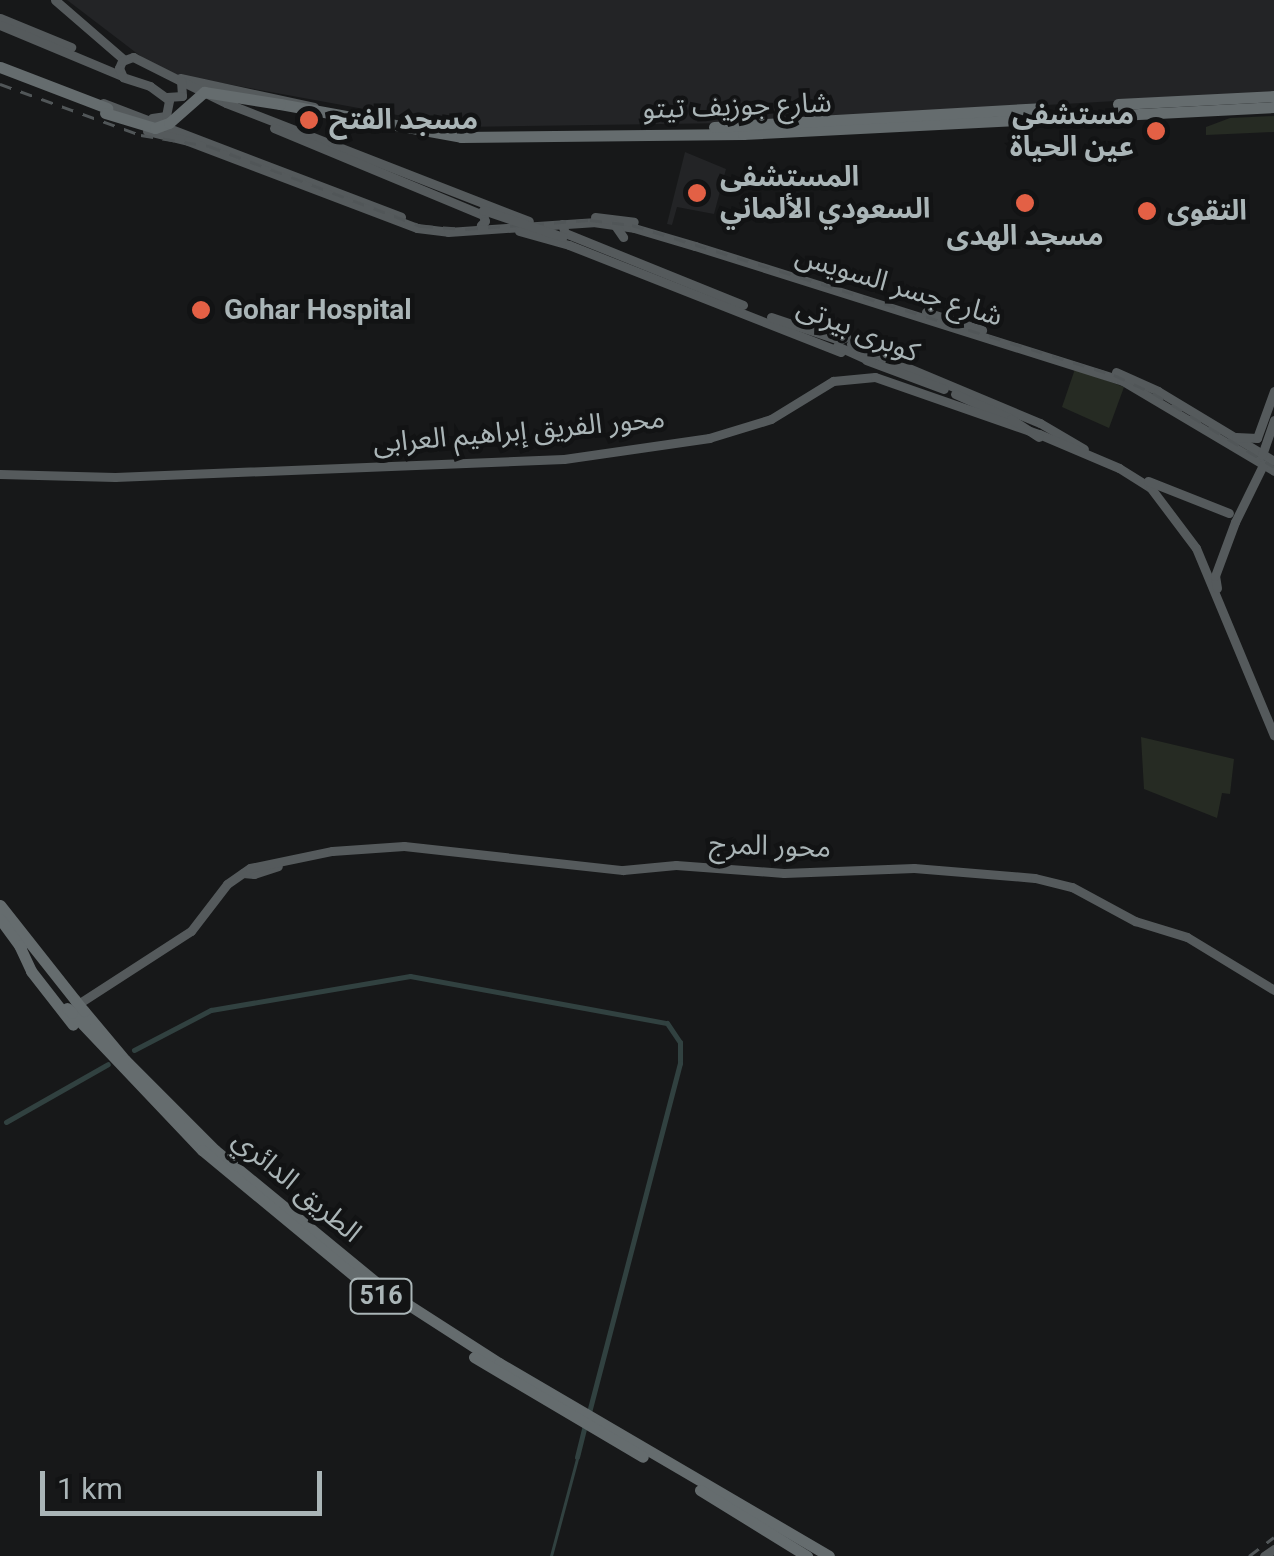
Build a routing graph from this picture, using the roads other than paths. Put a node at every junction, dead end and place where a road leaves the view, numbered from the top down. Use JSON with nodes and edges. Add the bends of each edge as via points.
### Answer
{"nodes":[{"id":1,"x":59,"y":0,"type":"edge"},
{"id":2,"x":0,"y":22,"type":"edge"},
{"id":3,"x":112,"y":45,"type":"junction"},
{"id":4,"x":103,"y":60,"type":"junction"},
{"id":5,"x":126,"y":60,"type":"junction"},
{"id":6,"x":0,"y":66,"type":"edge"},
{"id":7,"x":0,"y":74,"type":"edge"},
{"id":8,"x":122,"y":76,"type":"junction"},
{"id":9,"x":220,"y":86,"type":"junction"},
{"id":10,"x":177,"y":90,"type":"junction"},
{"id":11,"x":1274,"y":101,"type":"edge"},
{"id":12,"x":90,"y":104,"type":"junction"},
{"id":13,"x":255,"y":109,"type":"junction"},
{"id":14,"x":313,"y":110,"type":"junction"},
{"id":15,"x":141,"y":116,"type":"junction"},
{"id":16,"x":152,"y":128,"type":"junction"},
{"id":17,"x":176,"y":130,"type":"junction"},
{"id":18,"x":382,"y":163,"type":"junction"},
{"id":19,"x":296,"y":178,"type":"junction"},
{"id":20,"x":496,"y":209,"type":"junction"},
{"id":21,"x":482,"y":216,"type":"junction"},
{"id":22,"x":530,"y":221,"type":"junction"},
{"id":23,"x":614,"y":224,"type":"junction"},
{"id":24,"x":512,"y":228,"type":"junction"},
{"id":25,"x":461,"y":229,"type":"junction"},
{"id":26,"x":563,"y":236,"type":"junction"},
{"id":27,"x":623,"y":237,"type":"dead end"},
{"id":28,"x":796,"y":275,"type":"junction"},
{"id":29,"x":686,"y":285,"type":"junction"},
{"id":30,"x":841,"y":344,"type":"junction"},
{"id":31,"x":856,"y":356,"type":"dead end"},
{"id":32,"x":1095,"y":368,"type":"junction"},
{"id":33,"x":859,"y":374,"type":"junction"},
{"id":34,"x":938,"y":385,"type":"junction"},
{"id":35,"x":1274,"y":394,"type":"edge"},
{"id":36,"x":1274,"y":408,"type":"edge"},
{"id":37,"x":1034,"y":420,"type":"junction"},
{"id":38,"x":1274,"y":420,"type":"edge"},
{"id":39,"x":1018,"y":423,"type":"junction"},
{"id":40,"x":1226,"y":434,"type":"junction"},
{"id":41,"x":1263,"y":434,"type":"junction"},
{"id":42,"x":1247,"y":447,"type":"junction"},
{"id":43,"x":1086,"y":450,"type":"junction"},
{"id":44,"x":629,"y":452,"type":"junction"},
{"id":45,"x":599,"y":461,"type":"dead end"},
{"id":46,"x":1274,"y":461,"type":"edge"},
{"id":47,"x":1257,"y":463,"type":"junction"},
{"id":48,"x":1116,"y":466,"type":"junction"},
{"id":49,"x":1274,"y":471,"type":"edge"},
{"id":50,"x":235,"y":472,"type":"junction"},
{"id":51,"x":2,"y":473,"type":"edge"},
{"id":52,"x":20,"y":478,"type":"dead end"},
{"id":53,"x":1151,"y":486,"type":"junction"},
{"id":54,"x":1232,"y":517,"type":"junction"},
{"id":55,"x":1213,"y":580,"type":"junction"},
{"id":56,"x":1274,"y":719,"type":"edge"},
{"id":57,"x":1274,"y":735,"type":"edge"},
{"id":58,"x":0,"y":905,"type":"edge"},
{"id":59,"x":0,"y":919,"type":"edge"},
{"id":60,"x":25,"y":946,"type":"junction"},
{"id":61,"x":1274,"y":992,"type":"edge"},
{"id":62,"x":75,"y":1008,"type":"junction"},
{"id":63,"x":117,"y":1057,"type":"junction"},
{"id":64,"x":544,"y":1394,"type":"junction"},
{"id":65,"x":587,"y":1419,"type":"junction"},
{"id":66,"x":645,"y":1454,"type":"junction"},
{"id":67,"x":700,"y":1490,"type":"junction"},
{"id":68,"x":1274,"y":1548,"type":"edge"},
{"id":69,"x":808,"y":1556,"type":"edge"},
{"id":70,"x":816,"y":1556,"type":"edge"},
{"id":71,"x":829,"y":1556,"type":"edge"},
{"id":72,"x":1264,"y":1556,"type":"edge"}],
"edges":[{"from":1,"to":3,"type":"main road"},
{"from":1,"to":5,"type":"main road"},
{"from":2,"to":4,"type":"main road"},
{"from":2,"to":8,"type":"main road"},
{"from":3,"to":4,"type":"main road"},
{"from":3,"to":5,"type":"main road"},
{"from":4,"to":5,"type":"main road"},
{"from":5,"to":8,"type":"main road"},
{"from":5,"to":10,"type":"main road"},
{"from":6,"to":12,"type":"highway"},
{"from":7,"to":12,"type":"highway"},
{"from":8,"to":10,"type":"main road"},
{"from":9,"to":10,"type":"main road","name":"شارع جوزيف تيتو"},
{"from":9,"to":13,"type":"main road","name":"شارع جوزيف تيتو","via":[[218,96]]},
{"from":9,"to":14,"type":"main road","name":"شارع جوزيف تيتو"},
{"from":10,"to":13,"type":"main road"},
{"from":10,"to":15,"type":"main road","via":[[164,117]]},
{"from":10,"to":17,"type":"main road"},
{"from":10,"to":18,"type":"main road"},
{"from":11,"to":14,"type":"highway","name":"شارع جوزيف تيتو","via":[[485,130]]},
{"from":11,"to":14,"type":"highway","name":"شارع جوزيف تيتو","via":[[754,136],[459,137]]},
{"from":12,"to":14,"type":"highway","bridge":true,"via":[[150,128],[166,125],[208,91]]},
{"from":12,"to":15,"type":"main road"},
{"from":12,"to":16,"type":"main road","name":"شارع جسر السويس"},
{"from":13,"to":14,"type":"main road","name":"شارع جوزيف تيتو"},
{"from":13,"to":18,"type":"main road"},
{"from":15,"to":16,"type":"main road"},
{"from":16,"to":17,"type":"main road","name":"شارع جسر السويس"},
{"from":16,"to":19,"type":"main road","name":"شارع جسر السويس"},
{"from":17,"to":19,"type":"main road","name":"شارع جسر السويس"},
{"from":18,"to":20,"type":"main road"},
{"from":18,"to":21,"type":"main road"},
{"from":19,"to":25,"type":"main road","name":"شارع جسر السويس","via":[[425,229]]},
{"from":20,"to":21,"type":"main road","via":[[493,218]]},
{"from":20,"to":22,"type":"main road"},
{"from":21,"to":22,"type":"main road","name":"شارع جسر السويس"},
{"from":21,"to":25,"type":"main road","name":"شارع جسر السويس"},
{"from":21,"to":26,"type":"main road","bridge":true},
{"from":22,"to":28,"type":"main road","name":"شارع جسر السويس","via":[[616,218]]},
{"from":23,"to":26,"type":"main road","name":"شارع جسر السويس"},
{"from":23,"to":27,"type":"main road"},
{"from":23,"to":28,"type":"main road","name":"شارع جسر السويس"},
{"from":24,"to":25,"type":"main road","name":"شارع جسر السويس"},
{"from":24,"to":26,"type":"main road","name":"شارع جسر السويس"},
{"from":24,"to":26,"type":"main road"},
{"from":26,"to":29,"type":"main road"},
{"from":28,"to":32,"type":"main road","name":"شارع جسر السويس"},
{"from":29,"to":30,"type":"main road","name":"كوبرى بيرتى"},
{"from":29,"to":30,"type":"main road","name":"كوبرى بيرتى"},
{"from":30,"to":31,"type":"main road"},
{"from":30,"to":34,"type":"main road","name":"كوبرى بيرتى","bridge":true},
{"from":32,"to":40,"type":"main road","name":"شارع جسر السويس","via":[[1153,388]]},
{"from":32,"to":47,"type":"main road","name":"شارع جسر السويس","via":[[1152,395]]},
{"from":33,"to":39,"type":"main road","name":"محور الفريق إبراهيم العرابى"},
{"from":33,"to":44,"type":"main road","name":"محور الفريق إبراهيم العرابى","via":[[828,383],[761,423]]},
{"from":33,"to":50,"type":"main road","name":"محور الفريق إبراهيم العرابى","via":[[826,380],[765,418],[663,442],[529,457]]},
{"from":34,"to":37,"type":"main road"},
{"from":34,"to":39,"type":"main road"},
{"from":35,"to":41,"type":"main road"},
{"from":36,"to":41,"type":"main road"},
{"from":37,"to":39,"type":"main road","via":[[1032,426]]},
{"from":37,"to":43,"type":"main road"},
{"from":38,"to":41,"type":"main road"},
{"from":39,"to":43,"type":"main road","name":"محور الفريق إبراهيم العرابى"},
{"from":39,"to":48,"type":"main road","name":"محور الفريق إبراهيم العرابى"},
{"from":39,"to":48,"type":"main road","bridge":true},
{"from":40,"to":41,"type":"main road","via":[[1253,440]]},
{"from":40,"to":42,"type":"main road","name":"شارع جسر السويس"},
{"from":41,"to":42,"type":"main road"},
{"from":41,"to":47,"type":"main road"},
{"from":42,"to":47,"type":"main road","name":"شارع جسر السويس"},
{"from":43,"to":48,"type":"main road","name":"محور الفريق إبراهيم العرابى"},
{"from":44,"to":45,"type":"main road"},
{"from":44,"to":50,"type":"main road","name":"محور الفريق إبراهيم العرابى"},
{"from":46,"to":47,"type":"main road","name":"شارع جسر السويس"},
{"from":47,"to":49,"type":"main road","name":"شارع جسر السويس"},
{"from":47,"to":54,"type":"main road"},
{"from":48,"to":53,"type":"main road"},
{"from":50,"to":51,"type":"main road","name":"محور الفريق إبراهيم العرابى"},
{"from":51,"to":52,"type":"main road"},
{"from":53,"to":54,"type":"main road"},
{"from":53,"to":55,"type":"main road"},
{"from":54,"to":55,"type":"main road"},
{"from":55,"to":56,"type":"main road"},
{"from":55,"to":57,"type":"main road"},
{"from":58,"to":60,"type":"highway","name":"الطريق الدائري","number":"516"},
{"from":59,"to":60,"type":"highway","name":"الطريق الدائري","number":"516"},
{"from":60,"to":62,"type":"highway","name":"الطريق الدائري","number":"516"},
{"from":60,"to":62,"type":"highway","via":[[26,963]]},
{"from":61,"to":62,"type":"main road","name":"محور المرج","via":[[1192,943],[1054,886],[920,872],[775,876],[676,868],[618,874],[392,847],[288,859],[243,873],[192,934]]},
{"from":62,"to":63,"type":"highway","name":"الطريق الدائري","number":"516"},
{"from":62,"to":63,"type":"highway"},
{"from":63,"to":64,"type":"highway","name":"الطريق الدائري","number":"516","via":[[202,1145],[336,1263]]},
{"from":64,"to":65,"type":"highway","name":"الطريق الدائري","number":"516"},
{"from":64,"to":65,"type":"highway","via":[[543,1404]]},
{"from":65,"to":66,"type":"highway","name":"الطريق الدائري","number":"516"},
{"from":66,"to":67,"type":"highway","name":"الطريق الدائري","number":"516"},
{"from":66,"to":71,"type":"highway","name":"الطريق الدائري","number":"516"},
{"from":67,"to":69,"type":"highway","name":"الطريق الدائري","number":"516"},
{"from":67,"to":70,"type":"highway","name":"الطريق الدائري","number":"516"},
{"from":68,"to":72,"type":"main road"}]}
